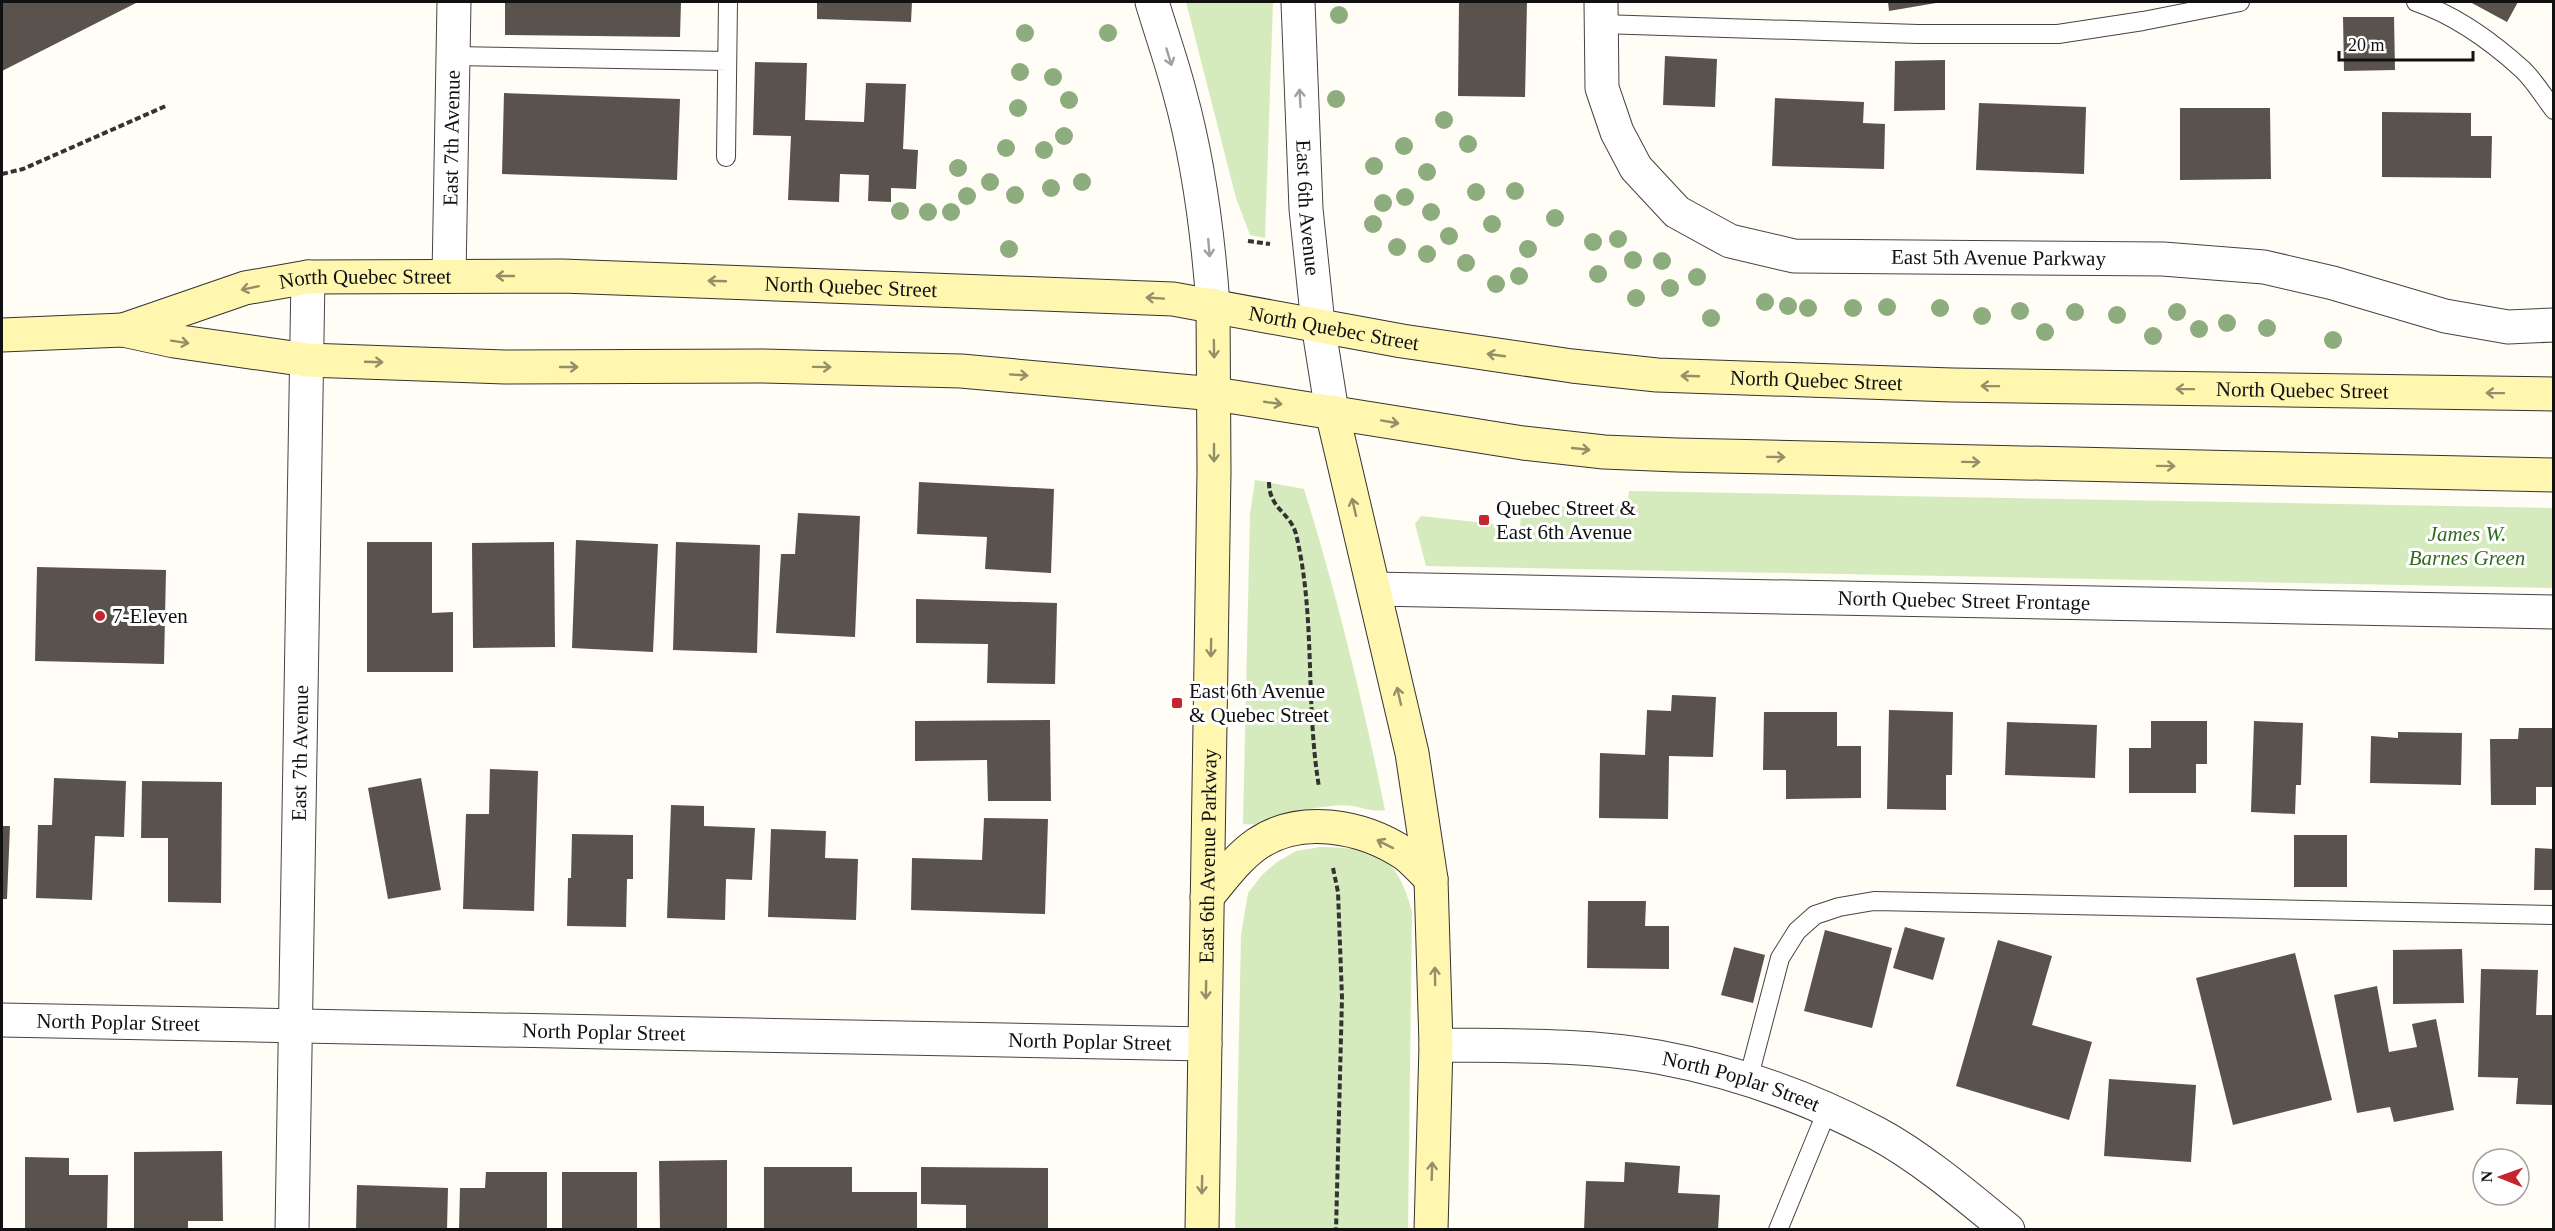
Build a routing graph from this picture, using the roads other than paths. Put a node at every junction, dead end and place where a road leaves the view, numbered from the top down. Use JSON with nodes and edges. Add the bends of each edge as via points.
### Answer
{"nodes":[{"id":1,"x":454,"y":2,"type":"edge"},
{"id":2,"x":728,"y":2,"type":"edge"},
{"id":3,"x":1152,"y":2,"type":"edge"},
{"id":4,"x":1298,"y":2,"type":"edge"},
{"id":5,"x":2240,"y":2,"type":"edge"},
{"id":6,"x":2416,"y":2,"type":"edge"},
{"id":7,"x":1601,"y":13,"type":"edge"},
{"id":8,"x":453,"y":57,"type":"junction"},
{"id":9,"x":727,"y":61,"type":"junction"},
{"id":10,"x":2553,"y":110,"type":"edge"},
{"id":11,"x":726,"y":157,"type":"dead end"},
{"id":12,"x":449,"y":276,"type":"junction"},
{"id":13,"x":308,"y":277,"type":"junction"},
{"id":14,"x":1213,"y":305,"type":"junction"},
{"id":15,"x":1318,"y":324,"type":"junction"},
{"id":16,"x":2553,"y":325,"type":"edge"},
{"id":17,"x":123,"y":330,"type":"junction"},
{"id":18,"x":2,"y":335,"type":"edge"},
{"id":19,"x":307,"y":360,"type":"junction"},
{"id":20,"x":1215,"y":394,"type":"junction"},
{"id":21,"x":2553,"y":394,"type":"edge"},
{"id":22,"x":1332,"y":412,"type":"junction"},
{"id":23,"x":2553,"y":475,"type":"edge"},
{"id":24,"x":1374,"y":588,"type":"junction"},
{"id":25,"x":2553,"y":612,"type":"edge"},
{"id":26,"x":1431,"y":879,"type":"junction"},
{"id":27,"x":1207,"y":897,"type":"junction"},
{"id":28,"x":2553,"y":915,"type":"edge"},
{"id":29,"x":2,"y":1020,"type":"edge"},
{"id":30,"x":296,"y":1025,"type":"junction"},
{"id":31,"x":1205,"y":1044,"type":"junction"},
{"id":32,"x":1436,"y":1045,"type":"junction"},
{"id":33,"x":1748,"y":1080,"type":"junction"},
{"id":34,"x":1827,"y":1111,"type":"junction"},
{"id":35,"x":292,"y":1230,"type":"edge"},
{"id":36,"x":1202,"y":1230,"type":"edge"},
{"id":37,"x":1431,"y":1230,"type":"edge"},
{"id":38,"x":1778,"y":1230,"type":"edge"},
{"id":39,"x":2008,"y":1230,"type":"edge"}],
"edges":[{"from":1,"to":8,"type":"street","name":"East 7th Avenue"},
{"from":2,"to":9,"type":"lane"},
{"from":3,"to":14,"type":"street","one_way":true,"via":[[1181,95],[1201,186]]},
{"from":15,"to":4,"type":"street","name":"East 6th Avenue","one_way":true,"via":[[1306,209]]},
{"from":5,"to":7,"type":"lane","via":[[2058,34],[1918,34]]},
{"from":6,"to":10,"type":"lane","via":[[2453,17],[2486,40],[2523,70]]},
{"from":7,"to":16,"type":"street","name":"East 5th Avenue Parkway","via":[[1602,88],[1617,132],[1636,168],[1677,212],[1730,241],[1794,256],[2163,258],[2264,267],[2445,316],[2508,327]]},
{"from":8,"to":9,"type":"lane"},
{"from":8,"to":12,"type":"street","name":"East 7th Avenue"},
{"from":9,"to":11,"type":"lane"},
{"from":12,"to":13,"type":"main road","name":"North Quebec Street"},
{"from":14,"to":12,"type":"main road","name":"North Quebec Street","one_way":true,"via":[[1083,294],[562,276]]},
{"from":13,"to":17,"type":"main road","name":"North Quebec Street","one_way":true,"via":[[245,288]]},
{"from":13,"to":19,"type":"street","name":"East 7th Avenue"},
{"from":14,"to":15,"type":"main road","name":"North Quebec Street"},
{"from":14,"to":20,"type":"main road","name":"East 6th Avenue Parkway","one_way":true},
{"from":21,"to":15,"type":"main road","name":"North Quebec Street","one_way":true,"via":[[1952,385],[1657,375],[1412,343]]},
{"from":15,"to":22,"type":"street","name":"East 6th Avenue"},
{"from":17,"to":18,"type":"main road","name":"North Quebec Street"},
{"from":17,"to":19,"type":"main road","name":"North Quebec Street","one_way":true},
{"from":19,"to":20,"type":"main road","name":"North Quebec Street","one_way":true,"via":[[505,367],[940,370]]},
{"from":19,"to":30,"type":"street","name":"East 7th Avenue"},
{"from":20,"to":22,"type":"main road","name":"North Quebec Street","one_way":true},
{"from":20,"to":27,"type":"main road","name":"East 6th Avenue Parkway","one_way":true},
{"from":22,"to":23,"type":"main road","name":"North Quebec Street","one_way":true,"via":[[1604,452]]},
{"from":24,"to":22,"type":"main road","one_way":true},
{"from":24,"to":25,"type":"street","name":"North Quebec Street Frontage"},
{"from":26,"to":24,"type":"main road","one_way":true,"via":[[1412,753]]},
{"from":26,"to":27,"type":"main road","one_way":true,"via":[[1406,855],[1386,844],[1361,832],[1325,826],[1278,832],[1257,844]]},
{"from":32,"to":26,"type":"main road","one_way":true},
{"from":27,"to":31,"type":"main road","name":"East 6th Avenue Parkway","one_way":true},
{"from":28,"to":33,"type":"lane","via":[[1874,901],[1839,907],[1815,915],[1797,931],[1780,958]]},
{"from":29,"to":30,"type":"street","name":"North Poplar Street"},
{"from":30,"to":31,"type":"street","name":"North Poplar Street"},
{"from":30,"to":35,"type":"street","name":"East 7th Avenue"},
{"from":31,"to":36,"type":"main road","name":"East 6th Avenue Parkway","one_way":true},
{"from":32,"to":33,"type":"street","name":"North Poplar Street","via":[[1600,1050],[1706,1067]]},
{"from":37,"to":32,"type":"main road","one_way":true},
{"from":33,"to":34,"type":"street","name":"North Poplar Street"},
{"from":34,"to":38,"type":"lane"},
{"from":34,"to":39,"type":"street","name":"North Poplar Street","via":[[1877,1134],[1950,1182]]}]}
